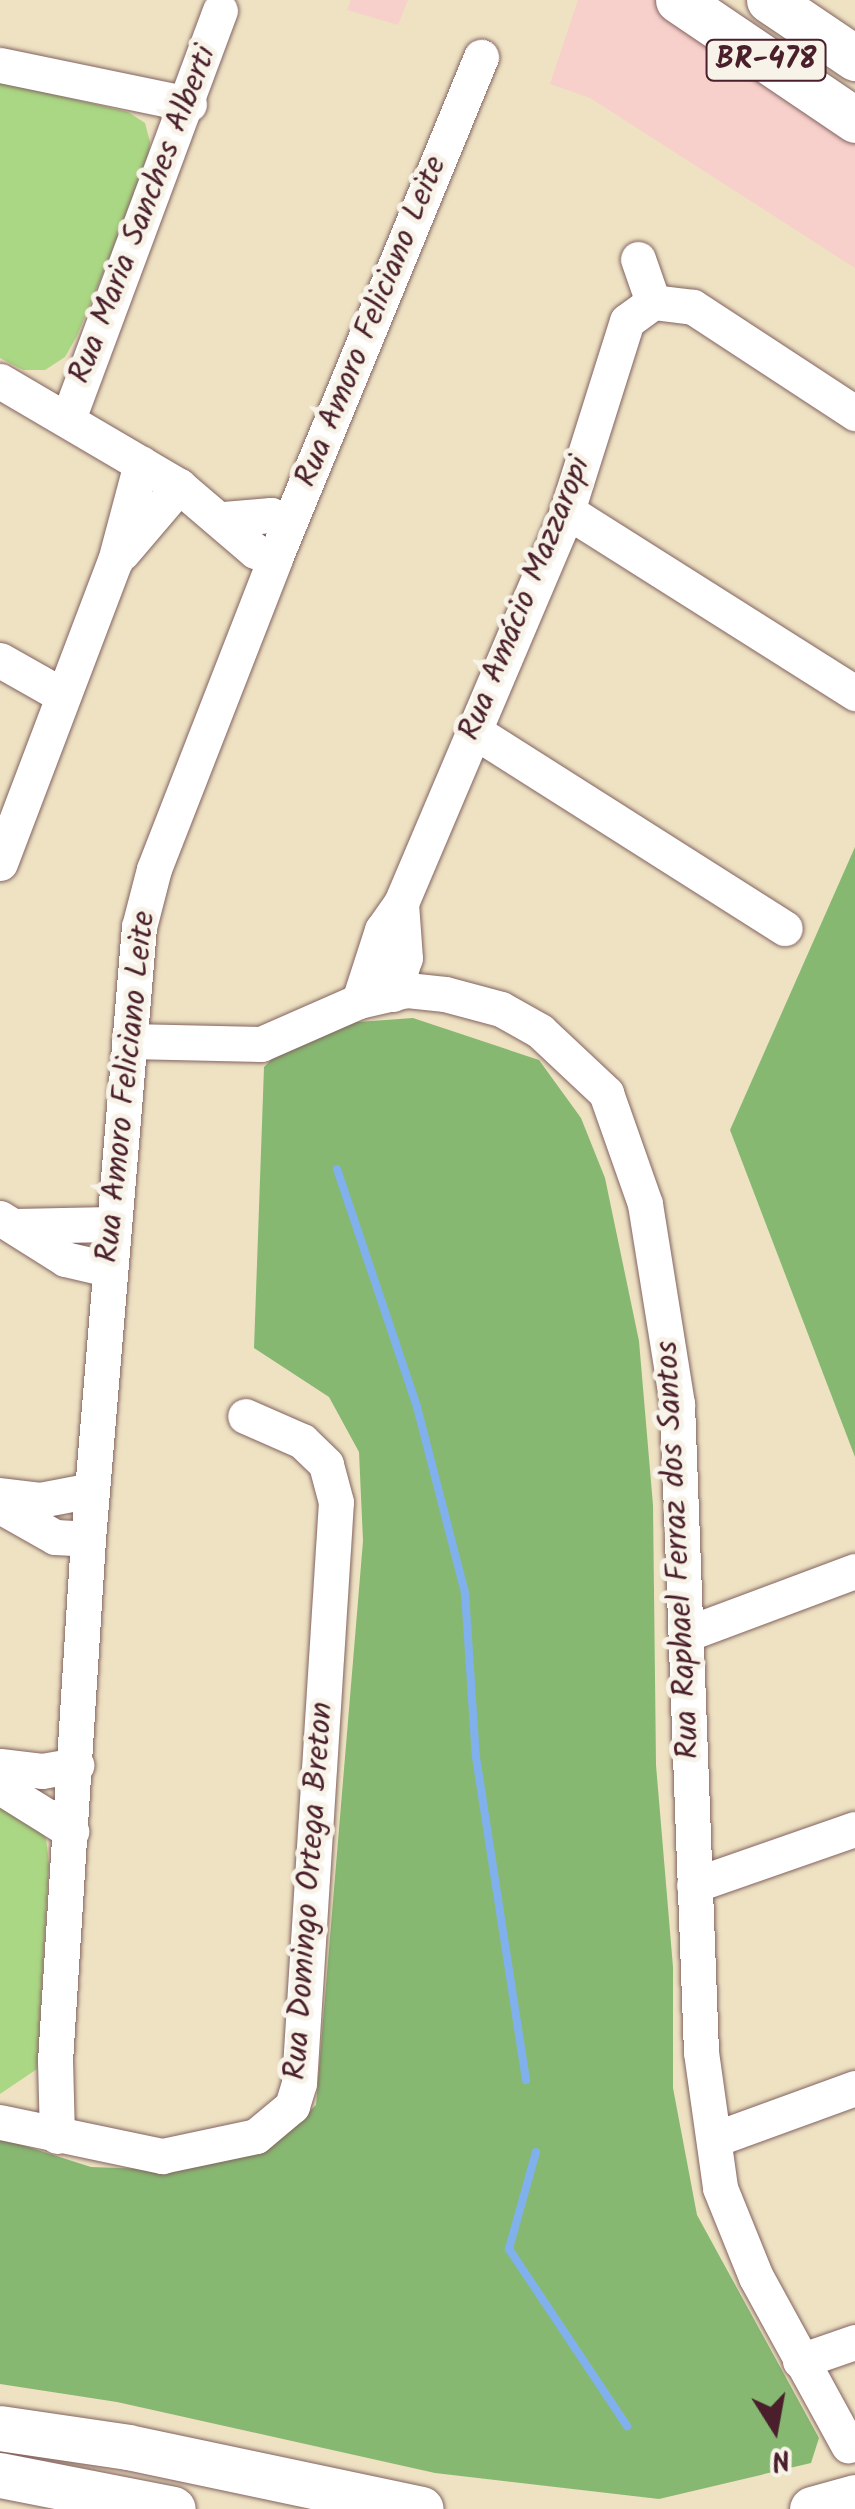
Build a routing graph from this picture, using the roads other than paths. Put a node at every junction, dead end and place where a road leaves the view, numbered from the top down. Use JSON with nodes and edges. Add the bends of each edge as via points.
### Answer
{"nodes":[{"id":1,"x":678,"y":0,"type":"edge"},
{"id":2,"x":769,"y":0,"type":"edge"},
{"id":3,"x":220,"y":10,"type":"dead end"},
{"id":4,"x":481,"y":57,"type":"dead end"},
{"id":5,"x":855,"y":58,"type":"edge"},
{"id":6,"x":0,"y":65,"type":"edge"},
{"id":7,"x":189,"y":104,"type":"junction"},
{"id":8,"x":855,"y":120,"type":"edge"},
{"id":9,"x":638,"y":259,"type":"dead end"},
{"id":10,"x":652,"y":302,"type":"junction"},
{"id":11,"x":0,"y":381,"type":"edge"},
{"id":12,"x":855,"y":413,"type":"edge"},
{"id":13,"x":68,"y":418,"type":"junction"},
{"id":14,"x":141,"y":463,"type":"junction"},
{"id":15,"x":179,"y":486,"type":"junction"},
{"id":16,"x":567,"y":511,"type":"junction"},
{"id":17,"x":224,"y":518,"type":"junction"},
{"id":18,"x":289,"y":524,"type":"junction"},
{"id":19,"x":275,"y":558,"type":"junction"},
{"id":20,"x":114,"y":562,"type":"junction"},
{"id":21,"x":0,"y":660,"type":"edge"},
{"id":22,"x":855,"y":693,"type":"edge"},
{"id":23,"x":60,"y":694,"type":"junction"},
{"id":24,"x":474,"y":731,"type":"junction"},
{"id":25,"x":0,"y":864,"type":"edge"},
{"id":26,"x":402,"y":902,"type":"junction"},
{"id":27,"x":785,"y":928,"type":"dead end"},
{"id":28,"x":385,"y":988,"type":"junction"},
{"id":29,"x":128,"y":1041,"type":"junction"},
{"id":30,"x":7,"y":1222,"type":"edge"},
{"id":31,"x":112,"y":1224,"type":"junction"},
{"id":32,"x":108,"y":1269,"type":"junction"},
{"id":33,"x":244,"y":1416,"type":"dead end"},
{"id":34,"x":92,"y":1490,"type":"junction"},
{"id":35,"x":0,"y":1495,"type":"edge"},
{"id":36,"x":0,"y":1506,"type":"edge"},
{"id":37,"x":88,"y":1539,"type":"junction"},
{"id":38,"x":855,"y":1571,"type":"edge"},
{"id":39,"x":689,"y":1632,"type":"junction"},
{"id":40,"x":76,"y":1765,"type":"junction"},
{"id":41,"x":0,"y":1766,"type":"edge"},
{"id":42,"x":0,"y":1788,"type":"edge"},
{"id":43,"x":855,"y":1829,"type":"edge"},
{"id":44,"x":71,"y":1831,"type":"junction"},
{"id":45,"x":694,"y":1885,"type":"junction"},
{"id":46,"x":55,"y":2061,"type":"junction"},
{"id":47,"x":855,"y":2088,"type":"edge"},
{"id":48,"x":5,"y":2123,"type":"edge"},
{"id":49,"x":58,"y":2136,"type":"junction"},
{"id":50,"x":715,"y":2138,"type":"junction"},
{"id":51,"x":855,"y":2342,"type":"edge"},
{"id":52,"x":800,"y":2361,"type":"junction"},
{"id":53,"x":0,"y":2428,"type":"edge"},
{"id":54,"x":848,"y":2444,"type":"dead end"},
{"id":55,"x":0,"y":2475,"type":"edge"},
{"id":56,"x":855,"y":2497,"type":"edge"},
{"id":57,"x":174,"y":2509,"type":"edge"},
{"id":58,"x":421,"y":2509,"type":"edge"},
{"id":59,"x":812,"y":2509,"type":"edge"}],
"edges":[{"from":1,"to":8,"type":"main road","number":"BR-478"},
{"from":2,"to":5,"type":"main road","number":"BR-478"},
{"from":3,"to":7,"type":"street","name":"Rua Maria Sanches Alberti"},
{"from":4,"to":18,"type":"street","name":"Rua Amoro Feliciano Leite"},
{"from":6,"to":7,"type":"street"},
{"from":7,"to":13,"type":"street","name":"Rua Maria Sanches Alberti"},
{"from":9,"to":10,"type":"street"},
{"from":10,"to":12,"type":"street","via":[[693,307]]},
{"from":10,"to":16,"type":"street","name":"Rua Amácio Mazzaropi","via":[[627,321]]},
{"from":11,"to":13,"type":"street"},
{"from":13,"to":14,"type":"street"},
{"from":14,"to":15,"type":"street"},
{"from":14,"to":20,"type":"street"},
{"from":15,"to":17,"type":"street"},
{"from":15,"to":20,"type":"street"},
{"from":16,"to":22,"type":"street"},
{"from":16,"to":24,"type":"street","name":"Rua Amácio Mazzaropi"},
{"from":17,"to":18,"type":"street","via":[[252,513]]},
{"from":17,"to":19,"type":"street","via":[[254,551]]},
{"from":18,"to":19,"type":"street","name":"Rua Amoro Feliciano Leite"},
{"from":19,"to":29,"type":"street","name":"Rua Amoro Feliciano Leite","via":[[154,869],[139,926]]},
{"from":20,"to":23,"type":"street"},
{"from":21,"to":23,"type":"street"},
{"from":23,"to":25,"type":"street"},
{"from":24,"to":26,"type":"street","name":"Rua Amácio Mazzaropi"},
{"from":24,"to":27,"type":"street"},
{"from":26,"to":28,"type":"street","name":"Rua Amácio Mazzaropi"},
{"from":26,"to":28,"type":"street","name":"Rua Amácio Mazzaropi","via":[[382,930]]},
{"from":28,"to":29,"type":"street","name":"Rua Raphael Ferraz dos Santos","via":[[260,1044]]},
{"from":28,"to":39,"type":"street","name":"Rua Raphael Ferraz dos Santos","via":[[501,1009],[574,1058],[606,1094],[644,1204],[677,1404]]},
{"from":29,"to":31,"type":"street","name":"Rua Amoro Feliciano Leite"},
{"from":30,"to":31,"type":"street"},
{"from":30,"to":32,"type":"street","via":[[65,1260]]},
{"from":31,"to":32,"type":"street","name":"Rua Amoro Feliciano Leite"},
{"from":32,"to":34,"type":"street","name":"Rua Amoro Feliciano Leite"},
{"from":33,"to":49,"type":"street","name":"Rua Domingo Ortega Breton","via":[[302,1441],[326,1464],[336,1502],[299,2082],[284,2118],[256,2136],[202,2150],[162,2156]]},
{"from":34,"to":35,"type":"street","via":[[40,1500]]},
{"from":34,"to":37,"type":"street","name":"Rua Amoro Feliciano Leite"},
{"from":36,"to":37,"type":"street","via":[[56,1537]]},
{"from":37,"to":40,"type":"street","name":"Rua Amoro Feliciano Leite"},
{"from":38,"to":39,"type":"street"},
{"from":39,"to":45,"type":"street","name":"Rua Raphael Ferraz dos Santos"},
{"from":40,"to":41,"type":"street","via":[[42,1771]]},
{"from":40,"to":44,"type":"street","name":"Rua Amoro Feliciano Leite"},
{"from":42,"to":44,"type":"street"},
{"from":43,"to":45,"type":"street"},
{"from":44,"to":46,"type":"street","name":"Rua Amoro Feliciano Leite"},
{"from":45,"to":50,"type":"street","name":"Rua Raphael Ferraz dos Santos","via":[[701,2052]]},
{"from":46,"to":48,"type":"street"},
{"from":46,"to":49,"type":"street","name":"Rua Amoro Feliciano Leite"},
{"from":47,"to":50,"type":"street"},
{"from":48,"to":49,"type":"street","name":"Rua Domingo Ortega Breton"},
{"from":50,"to":52,"type":"street","name":"Rua Raphael Ferraz dos Santos","via":[[720,2188]]},
{"from":51,"to":52,"type":"street"},
{"from":52,"to":54,"type":"street","name":"Rua Raphael Ferraz dos Santos"},
{"from":53,"to":58,"type":"main road","via":[[128,2447]]},
{"from":55,"to":57,"type":"main road"},
{"from":56,"to":59,"type":"main road"}]}
